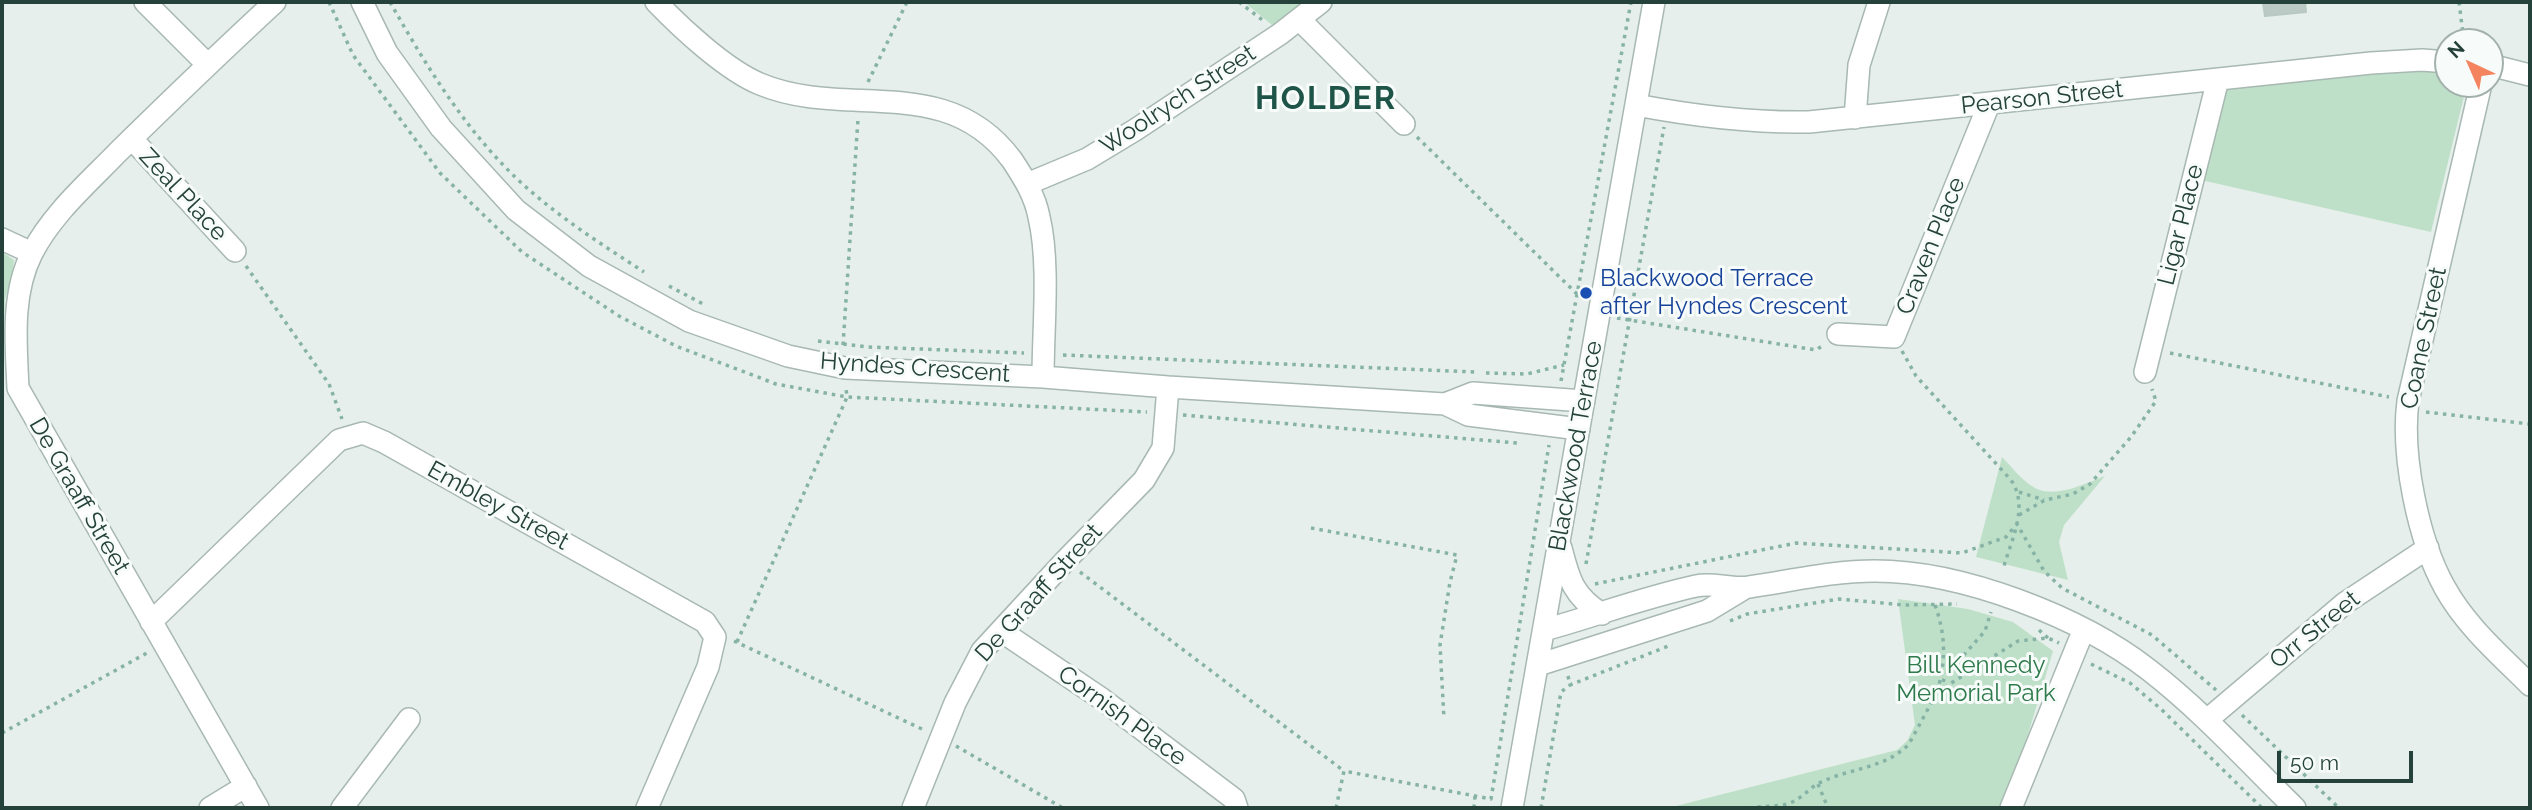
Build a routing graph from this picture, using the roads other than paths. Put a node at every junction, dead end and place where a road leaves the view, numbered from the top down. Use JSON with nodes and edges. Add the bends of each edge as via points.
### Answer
{"nodes":[{"id":1,"x":145,"y":2,"type":"edge"},
{"id":2,"x":275,"y":2,"type":"edge"},
{"id":3,"x":362,"y":2,"type":"edge"},
{"id":4,"x":656,"y":2,"type":"edge"},
{"id":5,"x":1321,"y":2,"type":"edge"},
{"id":6,"x":1654,"y":2,"type":"edge"},
{"id":7,"x":1879,"y":2,"type":"edge"},
{"id":8,"x":1300,"y":20,"type":"junction"},
{"id":9,"x":2434,"y":61,"type":"edge"},
{"id":10,"x":208,"y":64,"type":"junction"},
{"id":11,"x":2504,"y":68,"type":"edge"},
{"id":12,"x":2530,"y":75,"type":"edge"},
{"id":13,"x":2218,"y":79,"type":"junction"},
{"id":14,"x":2478,"y":98,"type":"edge"},
{"id":15,"x":1989,"y":104,"type":"junction"},
{"id":16,"x":1636,"y":105,"type":"junction"},
{"id":17,"x":1856,"y":118,"type":"junction"},
{"id":18,"x":1404,"y":124,"type":"dead end"},
{"id":19,"x":132,"y":139,"type":"junction"},
{"id":20,"x":1027,"y":184,"type":"junction"},
{"id":21,"x":2,"y":239,"type":"edge"},
{"id":22,"x":235,"y":251,"type":"road end"},
{"id":23,"x":32,"y":253,"type":"junction"},
{"id":24,"x":1838,"y":334,"type":"dead end"},
{"id":25,"x":2145,"y":372,"type":"road end"},
{"id":26,"x":1043,"y":377,"type":"junction"},
{"id":27,"x":1168,"y":387,"type":"junction"},
{"id":28,"x":10,"y":391,"type":"edge"},
{"id":29,"x":1584,"y":401,"type":"junction"},
{"id":30,"x":1445,"y":404,"type":"junction"},
{"id":31,"x":1579,"y":429,"type":"junction"},
{"id":32,"x":1559,"y":543,"type":"junction"},
{"id":33,"x":2428,"y":548,"type":"junction"},
{"id":34,"x":1745,"y":588,"type":"junction"},
{"id":35,"x":1602,"y":614,"type":"junction"},
{"id":36,"x":151,"y":622,"type":"junction"},
{"id":37,"x":2084,"y":629,"type":"junction"},
{"id":38,"x":1544,"y":630,"type":"junction"},
{"id":39,"x":1001,"y":631,"type":"junction"},
{"id":40,"x":1538,"y":665,"type":"junction"},
{"id":41,"x":2530,"y":685,"type":"edge"},
{"id":42,"x":409,"y":719,"type":"dead end"},
{"id":43,"x":2207,"y":720,"type":"junction"},
{"id":44,"x":246,"y":786,"type":"junction"},
{"id":45,"x":210,"y":808,"type":"edge"},
{"id":46,"x":258,"y":808,"type":"edge"},
{"id":47,"x":342,"y":808,"type":"edge"},
{"id":48,"x":648,"y":808,"type":"edge"},
{"id":49,"x":913,"y":808,"type":"edge"},
{"id":50,"x":1237,"y":808,"type":"edge"},
{"id":51,"x":1512,"y":808,"type":"edge"},
{"id":52,"x":2011,"y":808,"type":"edge"},
{"id":53,"x":2295,"y":808,"type":"edge"}],
"edges":[{"from":1,"to":10,"type":"street"},
{"from":2,"to":10,"type":"street","name":"De Graaff Street"},
{"from":3,"to":26,"type":"street","name":"Hyndes Crescent","via":[[387,53],[441,128],[516,210],[589,266],[689,321],[788,355],[845,368]]},
{"from":4,"to":20,"type":"street","via":[[712,51],[760,84],[803,96],[928,106],[952,113],[992,138]]},
{"from":5,"to":8,"type":"street","name":"Woolrych Street"},
{"from":6,"to":16,"type":"street","name":"Blackwood Terrace"},
{"from":7,"to":17,"type":"street","via":[[1859,65]]},
{"from":8,"to":18,"type":"street"},
{"from":8,"to":20,"type":"street","name":"Woolrych Street","via":[[1087,159]]},
{"from":9,"to":13,"type":"street","name":"Pearson Street"},
{"from":10,"to":19,"type":"street","name":"De Graaff Street"},
{"from":11,"to":12,"type":"street"},
{"from":13,"to":15,"type":"street","name":"Pearson Street"},
{"from":13,"to":25,"type":"street","name":"Ligar Place"},
{"from":14,"to":33,"type":"street","name":"Coane Street","via":[[2407,405],[2411,482]]},
{"from":15,"to":17,"type":"street","name":"Pearson Street"},
{"from":15,"to":24,"type":"street","name":"Craven Place","via":[[1894,337]]},
{"from":16,"to":17,"type":"street","name":"Pearson Street","via":[[1750,122]]},
{"from":16,"to":29,"type":"street","name":"Blackwood Terrace"},
{"from":19,"to":22,"type":"street","name":"Zeal Place"},
{"from":19,"to":23,"type":"street","name":"De Graaff Street","via":[[71,200]]},
{"from":20,"to":26,"type":"street","via":[[1042,234]]},
{"from":21,"to":23,"type":"street"},
{"from":23,"to":28,"type":"street","name":"De Graaff Street","via":[[21,284]]},
{"from":26,"to":27,"type":"street","name":"Hyndes Crescent"},
{"from":27,"to":30,"type":"street","name":"Hyndes Crescent"},
{"from":27,"to":39,"type":"street","name":"De Graaff Street","via":[[1163,448],[1144,480]]},
{"from":28,"to":36,"type":"street","name":"De Graaff Street"},
{"from":29,"to":30,"type":"street","name":"Hyndes Crescent","via":[[1473,393]]},
{"from":29,"to":31,"type":"street","name":"Blackwood Terrace"},
{"from":30,"to":31,"type":"street","name":"Hyndes Crescent","via":[[1468,415],[1552,436]]},
{"from":31,"to":32,"type":"street","name":"Blackwood Terrace"},
{"from":32,"to":35,"type":"street","via":[[1569,579]]},
{"from":32,"to":38,"type":"street","name":"Blackwood Terrace"},
{"from":33,"to":41,"type":"street","name":"Coane Street","via":[[2445,589],[2478,634]]},
{"from":33,"to":43,"type":"street","name":"Orr Street","via":[[2345,603]]},
{"from":34,"to":35,"type":"street","via":[[1700,585]]},
{"from":34,"to":37,"type":"street","via":[[1843,572],[1907,574],[1972,586]]},
{"from":34,"to":40,"type":"street","via":[[1707,611]]},
{"from":35,"to":38,"type":"street"},
{"from":36,"to":44,"type":"street","name":"De Graaff Street"},
{"from":36,"to":48,"type":"street","name":"Embley Street","via":[[339,440],[363,433],[705,622],[715,637],[708,667]]},
{"from":37,"to":43,"type":"street","via":[[2147,668]]},
{"from":37,"to":52,"type":"street"},
{"from":38,"to":40,"type":"street","name":"Blackwood Terrace"},
{"from":39,"to":49,"type":"street","name":"De Graaff Street","via":[[971,668]]},
{"from":39,"to":50,"type":"street","name":"Cornish Place","via":[[1102,699],[1234,799]]},
{"from":40,"to":51,"type":"street","name":"Blackwood Terrace"},
{"from":42,"to":47,"type":"street"},
{"from":43,"to":53,"type":"street"},
{"from":44,"to":45,"type":"street"},
{"from":44,"to":46,"type":"street","name":"De Graaff Street"}]}
